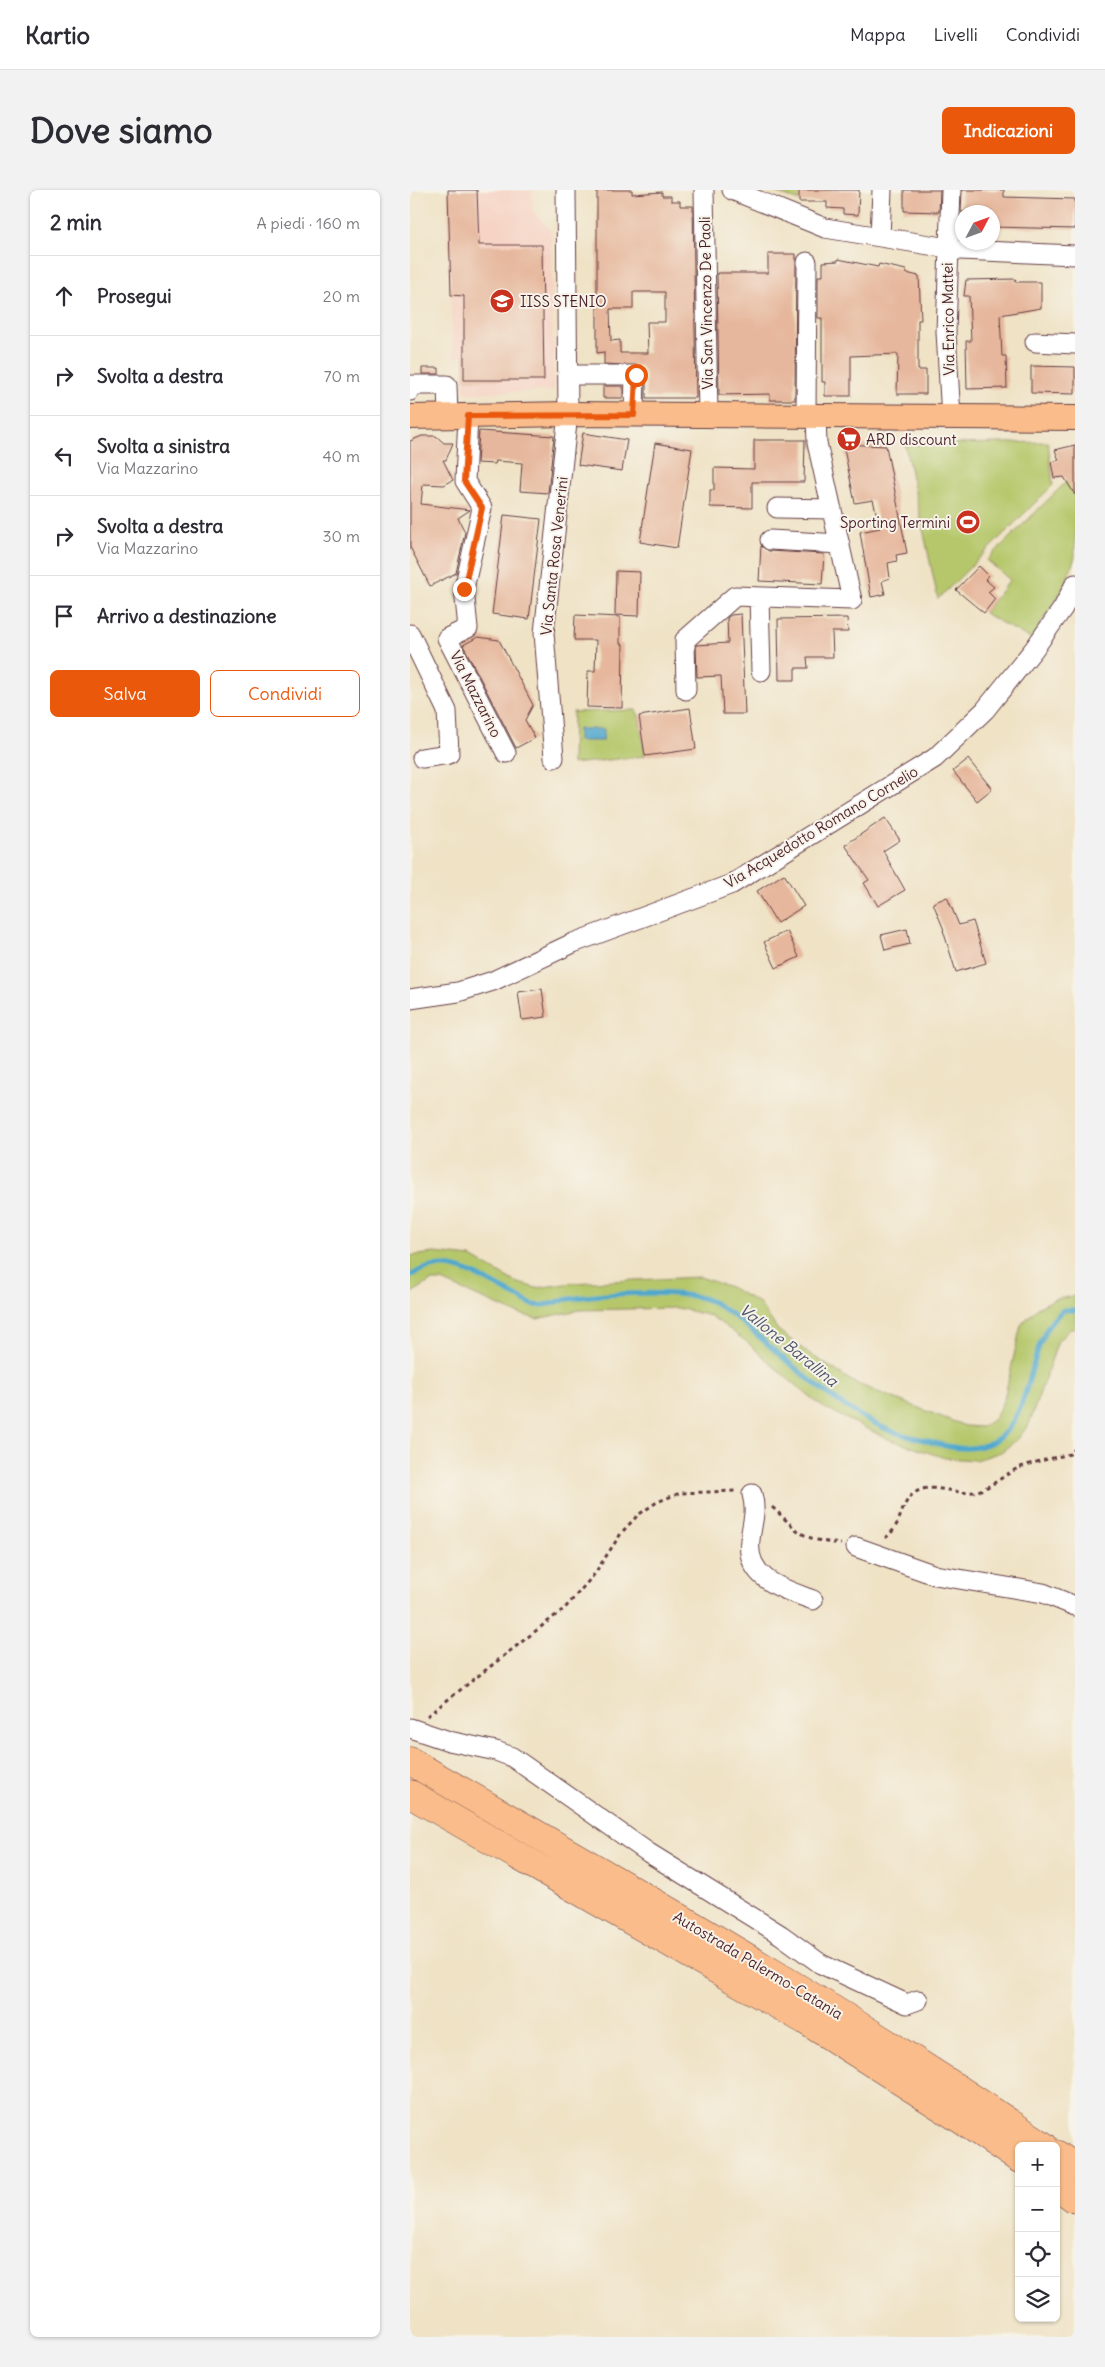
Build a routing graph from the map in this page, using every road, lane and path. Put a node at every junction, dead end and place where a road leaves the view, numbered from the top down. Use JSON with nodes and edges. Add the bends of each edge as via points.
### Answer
{"nodes":[{"id":1,"x":566,"y":190,"type":"edge"},
{"id":2,"x":704,"y":190,"type":"edge"},
{"id":3,"x":732,"y":190,"type":"edge"},
{"id":4,"x":882,"y":190,"type":"edge"},
{"id":5,"x":950,"y":190,"type":"edge"},
{"id":6,"x":880,"y":237,"type":"junction"},
{"id":7,"x":948,"y":248,"type":"junction"},
{"id":8,"x":1075,"y":255,"type":"edge"},
{"id":9,"x":807,"y":262,"type":"dead end"},
{"id":10,"x":1035,"y":342,"type":"dead end"},
{"id":11,"x":1075,"y":344,"type":"edge"},
{"id":12,"x":568,"y":375,"type":"junction"},
{"id":13,"x":410,"y":391,"type":"edge"},
{"id":14,"x":568,"y":414,"type":"junction"},
{"id":15,"x":634,"y":415,"type":"junction"},
{"id":16,"x":458,"y":416,"type":"junction"},
{"id":17,"x":708,"y":416,"type":"junction"},
{"id":18,"x":811,"y":416,"type":"junction"},
{"id":19,"x":410,"y":417,"type":"edge"},
{"id":20,"x":951,"y":418,"type":"junction"},
{"id":21,"x":1075,"y":418,"type":"edge"},
{"id":22,"x":777,"y":508,"type":"dead end"},
{"id":23,"x":832,"y":509,"type":"junction"},
{"id":24,"x":770,"y":540,"type":"dead end"},
{"id":25,"x":840,"y":544,"type":"junction"},
{"id":26,"x":1075,"y":584,"type":"edge"},
{"id":27,"x":759,"y":597,"type":"junction"},
{"id":28,"x":410,"y":634,"type":"edge"},
{"id":29,"x":761,"y":671,"type":"dead end"},
{"id":30,"x":686,"y":690,"type":"dead end"},
{"id":31,"x":506,"y":754,"type":"dead end"},
{"id":32,"x":422,"y":758,"type":"dead end"},
{"id":33,"x":554,"y":758,"type":"dead end"},
{"id":34,"x":410,"y":999,"type":"edge"},
{"id":35,"x":752,"y":1494,"type":"dead end"},
{"id":36,"x":856,"y":1547,"type":"dead end"},
{"id":37,"x":813,"y":1600,"type":"dead end"},
{"id":38,"x":1075,"y":1606,"type":"edge"},
{"id":39,"x":410,"y":1728,"type":"edge"},
{"id":40,"x":410,"y":1761,"type":"edge"},
{"id":41,"x":410,"y":1794,"type":"edge"},
{"id":42,"x":918,"y":2000,"type":"dead end"},
{"id":43,"x":1038,"y":2142,"type":"edge"},
{"id":44,"x":1015,"y":2156,"type":"edge"},
{"id":45,"x":1060,"y":2157,"type":"edge"},
{"id":46,"x":1075,"y":2167,"type":"edge"},
{"id":47,"x":1059,"y":2187,"type":"edge"},
{"id":48,"x":1075,"y":2199,"type":"edge"}],
"edges":[{"from":1,"to":12,"type":"street","name":"Via Santa Rosa Venerini"},
{"from":2,"to":17,"type":"street","name":"Via San Vincenzo De Paoli"},
{"from":3,"to":6,"type":"street","via":[[825,228]]},
{"from":4,"to":6,"type":"street"},
{"from":5,"to":7,"type":"street","name":"Via Enrico Mattei"},
{"from":6,"to":7,"type":"street"},
{"from":7,"to":8,"type":"street"},
{"from":7,"to":20,"type":"street","name":"Via Enrico Mattei","via":[[946,332]]},
{"from":9,"to":18,"type":"street"},
{"from":10,"to":11,"type":"street"},
{"from":12,"to":14,"type":"street","name":"Via Santa Rosa Venerini"},
{"from":12,"to":15,"type":"street","via":[[636,375]]},
{"from":13,"to":16,"type":"street","via":[[412,385],[447,385]]},
{"from":14,"to":15,"type":"main road"},
{"from":14,"to":16,"type":"main road"},
{"from":14,"to":33,"type":"street","name":"Via Santa Rosa Venerini","via":[[544,633]]},
{"from":15,"to":17,"type":"main road"},
{"from":16,"to":19,"type":"main road"},
{"from":16,"to":31,"type":"street","name":"Via Mazzarino","via":[[464,481],[482,508],[464,589],[468,628],[447,638]]},
{"from":17,"to":18,"type":"main road"},
{"from":18,"to":20,"type":"main road"},
{"from":18,"to":23,"type":"street"},
{"from":20,"to":21,"type":"main road"},
{"from":22,"to":23,"type":"street"},
{"from":23,"to":25,"type":"street"},
{"from":24,"to":25,"type":"street"},
{"from":25,"to":27,"type":"street","via":[[852,600]]},
{"from":26,"to":34,"type":"street","name":"Via Acquedotto Romano Cornelio","via":[[1044,635],[985,710],[956,740],[926,764],[732,884],[573,943],[493,981],[458,992]]},
{"from":27,"to":29,"type":"street"},
{"from":27,"to":30,"type":"street","via":[[735,596],[686,640]]},
{"from":28,"to":32,"type":"street","via":[[444,703],[449,721],[449,754]]},
{"from":35,"to":37,"type":"street","via":[[755,1508],[749,1541],[755,1570],[768,1581]]},
{"from":36,"to":38,"type":"street","via":[[935,1575],[1043,1593]]},
{"from":39,"to":42,"type":"street","via":[[512,1757],[649,1853],[822,1964],[907,2004]]},
{"from":40,"to":43,"type":"highway","name":"Autostrada Palermo-Catania","via":[[820,2000]]},
{"from":41,"to":44,"type":"highway","name":"Autostrada Palermo-Catania","via":[[806,2021]]},
{"from":45,"to":46,"type":"highway"},
{"from":47,"to":48,"type":"highway"}]}
